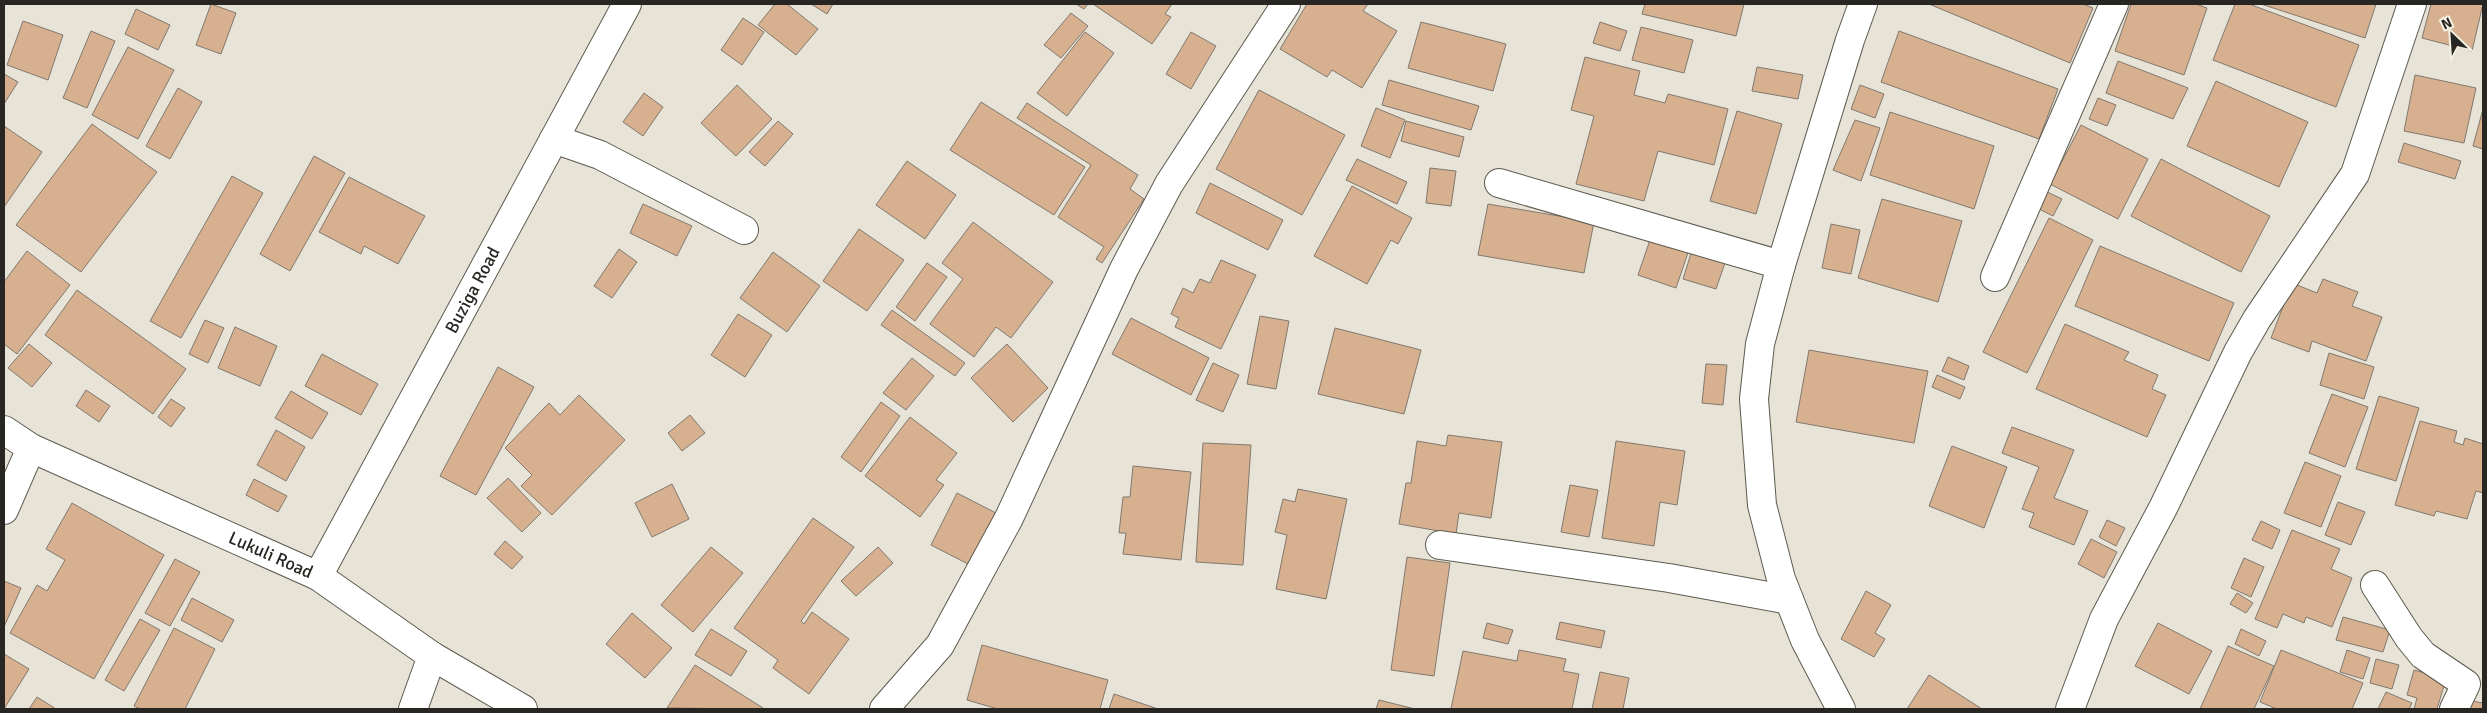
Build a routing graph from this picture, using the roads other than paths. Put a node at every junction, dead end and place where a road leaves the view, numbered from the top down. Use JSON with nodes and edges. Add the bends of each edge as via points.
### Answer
{"nodes":[{"id":1,"x":627,"y":4,"type":"edge"},
{"id":2,"x":1286,"y":4,"type":"edge"},
{"id":3,"x":1863,"y":4,"type":"edge"},
{"id":4,"x":2114,"y":4,"type":"edge"},
{"id":5,"x":2412,"y":4,"type":"edge"},
{"id":6,"x":554,"y":139,"type":"junction"},
{"id":7,"x":1500,"y":183,"type":"dead end"},
{"id":8,"x":744,"y":230,"type":"dead end"},
{"id":9,"x":1781,"y":265,"type":"junction"},
{"id":10,"x":1995,"y":277,"type":"dead end"},
{"id":11,"x":4,"y":430,"type":"edge"},
{"id":12,"x":31,"y":448,"type":"junction"},
{"id":13,"x":4,"y":510,"type":"edge"},
{"id":14,"x":1440,"y":545,"type":"dead end"},
{"id":15,"x":318,"y":576,"type":"junction"},
{"id":16,"x":2375,"y":585,"type":"dead end"},
{"id":17,"x":1789,"y":600,"type":"junction"},
{"id":18,"x":432,"y":656,"type":"junction"},
{"id":19,"x":414,"y":709,"type":"edge"},
{"id":20,"x":523,"y":709,"type":"edge"},
{"id":21,"x":884,"y":709,"type":"edge"},
{"id":22,"x":1841,"y":709,"type":"edge"},
{"id":23,"x":2070,"y":709,"type":"edge"},
{"id":24,"x":2454,"y":709,"type":"edge"}],
"edges":[{"from":1,"to":6,"type":"street","name":"Buziga Road"},
{"from":2,"to":21,"type":"street","via":[[1169,184],[1124,269],[1009,518],[940,645]]},
{"from":3,"to":9,"type":"street"},
{"from":4,"to":10,"type":"street"},
{"from":5,"to":23,"type":"street","via":[[2355,174],[2238,352],[2163,508],[2104,619]]},
{"from":6,"to":8,"type":"street","via":[[600,155]]},
{"from":6,"to":15,"type":"street","name":"Buziga Road"},
{"from":7,"to":9,"type":"street"},
{"from":9,"to":17,"type":"street","via":[[1760,344],[1754,400],[1762,505]]},
{"from":11,"to":12,"type":"street","name":"Lukuli Road"},
{"from":12,"to":13,"type":"street"},
{"from":12,"to":15,"type":"street","name":"Lukuli Road"},
{"from":14,"to":17,"type":"street"},
{"from":15,"to":18,"type":"street","name":"Lukuli Road"},
{"from":16,"to":24,"type":"street","via":[[2423,655],[2466,684]]},
{"from":17,"to":22,"type":"street","via":[[1805,640]]},
{"from":18,"to":19,"type":"street"},
{"from":18,"to":20,"type":"street","name":"Lukuli Road"}]}
